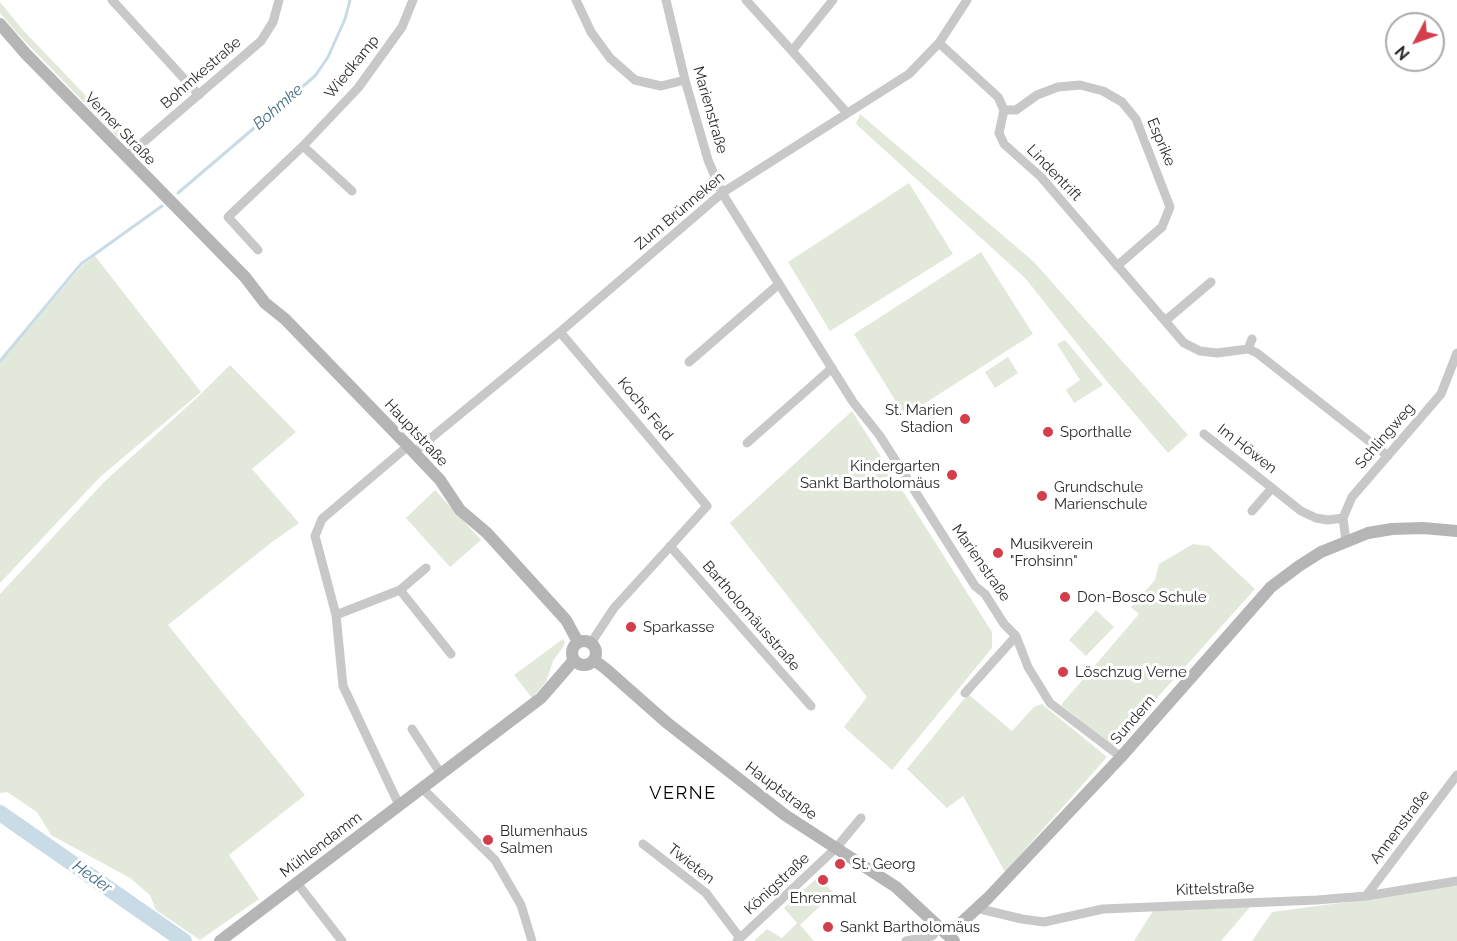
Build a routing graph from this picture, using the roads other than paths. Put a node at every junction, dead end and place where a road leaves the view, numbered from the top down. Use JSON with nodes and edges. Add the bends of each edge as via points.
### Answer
{"nodes":[{"id":1,"x":112,"y":0,"type":"edge"},
{"id":2,"x":279,"y":0,"type":"edge"},
{"id":3,"x":413,"y":0,"type":"edge"},
{"id":4,"x":576,"y":0,"type":"edge"},
{"id":5,"x":666,"y":0,"type":"edge"},
{"id":6,"x":746,"y":0,"type":"edge"},
{"id":7,"x":833,"y":0,"type":"edge"},
{"id":8,"x":967,"y":0,"type":"edge"},
{"id":9,"x":0,"y":24,"type":"edge"},
{"id":10,"x":939,"y":44,"type":"junction"},
{"id":11,"x":792,"y":51,"type":"junction"},
{"id":12,"x":685,"y":80,"type":"junction"},
{"id":13,"x":199,"y":95,"type":"junction"},
{"id":14,"x":1004,"y":110,"type":"junction"},
{"id":15,"x":847,"y":113,"type":"junction"},
{"id":16,"x":303,"y":146,"type":"junction"},
{"id":17,"x":126,"y":157,"type":"junction"},
{"id":18,"x":352,"y":191,"type":"dead end"},
{"id":19,"x":722,"y":193,"type":"junction"},
{"id":20,"x":258,"y":250,"type":"dead end"},
{"id":21,"x":220,"y":253,"type":"joint"},
{"id":22,"x":1117,"y":266,"type":"junction"},
{"id":23,"x":1211,"y":282,"type":"dead end"},
{"id":24,"x":779,"y":284,"type":"junction"},
{"id":25,"x":1165,"y":321,"type":"junction"},
{"id":26,"x":560,"y":332,"type":"junction"},
{"id":27,"x":1252,"y":339,"type":"dead end"},
{"id":28,"x":1248,"y":349,"type":"junction"},
{"id":29,"x":1457,"y":353,"type":"edge"},
{"id":30,"x":689,"y":362,"type":"dead end"},
{"id":31,"x":832,"y":368,"type":"junction"},
{"id":32,"x":1204,"y":434,"type":"dead end"},
{"id":33,"x":747,"y":443,"type":"dead end"},
{"id":34,"x":411,"y":448,"type":"junction"},
{"id":35,"x":1388,"y":456,"type":"junction"},
{"id":36,"x":1272,"y":488,"type":"junction"},
{"id":37,"x":1252,"y":511,"type":"dead end"},
{"id":38,"x":1343,"y":518,"type":"junction"},
{"id":39,"x":1457,"y":531,"type":"edge"},
{"id":40,"x":1346,"y":541,"type":"junction"},
{"id":41,"x":670,"y":546,"type":"junction"},
{"id":42,"x":426,"y":568,"type":"dead end"},
{"id":43,"x":400,"y":590,"type":"junction"},
{"id":44,"x":336,"y":615,"type":"junction"},
{"id":45,"x":1016,"y":636,"type":"junction"},
{"id":46,"x":578,"y":642,"type":"junction"},
{"id":47,"x":591,"y":643,"type":"junction"},
{"id":48,"x":451,"y":654,"type":"dead end"},
{"id":49,"x":574,"y":660,"type":"junction"},
{"id":50,"x":594,"y":660,"type":"junction"},
{"id":51,"x":965,"y":693,"type":"dead end"},
{"id":52,"x":811,"y":706,"type":"dead end"},
{"id":53,"x":412,"y":729,"type":"dead end"},
{"id":54,"x":1121,"y":757,"type":"junction"},
{"id":55,"x":441,"y":774,"type":"junction"},
{"id":56,"x":1457,"y":775,"type":"edge"},
{"id":57,"x":422,"y":788,"type":"junction"},
{"id":58,"x":399,"y":805,"type":"junction"},
{"id":59,"x":861,"y":818,"type":"dead end"},
{"id":60,"x":643,"y":844,"type":"dead end"},
{"id":61,"x":836,"y":848,"type":"junction"},
{"id":62,"x":1457,"y":881,"type":"edge"},
{"id":63,"x":297,"y":883,"type":"junction"},
{"id":64,"x":1366,"y":896,"type":"junction"},
{"id":65,"x":976,"y":908,"type":"junction"},
{"id":66,"x":948,"y":934,"type":"edge"},
{"id":67,"x":738,"y":940,"type":"edge"},
{"id":68,"x":220,"y":941,"type":"edge"},
{"id":69,"x":342,"y":941,"type":"edge"},
{"id":70,"x":532,"y":941,"type":"edge"},
{"id":71,"x":906,"y":941,"type":"edge"}],
"edges":[{"from":1,"to":13,"type":"street"},
{"from":2,"to":13,"type":"street","name":"Bohmkestraße","via":[[273,22],[261,41]]},
{"from":3,"to":16,"type":"street","name":"Wiedkamp","via":[[402,27],[358,88]]},
{"from":4,"to":12,"type":"street","via":[[591,32],[610,58],[635,80],[662,86]]},
{"from":5,"to":12,"type":"street","name":"Marienstraße"},
{"from":6,"to":11,"type":"street"},
{"from":7,"to":11,"type":"street"},
{"from":8,"to":10,"type":"street","name":"Zum Brünneken"},
{"from":9,"to":17,"type":"main road","name":"Verner Straße"},
{"from":10,"to":14,"type":"street","via":[[998,97]]},
{"from":10,"to":15,"type":"street","name":"Zum Brünneken","via":[[909,74]]},
{"from":11,"to":15,"type":"street"},
{"from":12,"to":19,"type":"street","name":"Marienstraße","via":[[708,160]]},
{"from":13,"to":17,"type":"street","name":"Bohmkestraße"},
{"from":14,"to":22,"type":"street","name":"Lindentrift","via":[[999,133],[1004,144],[1041,177]]},
{"from":14,"to":22,"type":"street","name":"Esprike","via":[[1016,110],[1037,95],[1058,87],[1080,85],[1103,91],[1122,102],[1136,119],[1170,207],[1162,227]]},
{"from":15,"to":19,"type":"street","name":"Zum Brünneken"},
{"from":16,"to":18,"type":"street"},
{"from":16,"to":20,"type":"street","name":"Wiedkamp","via":[[228,218]]},
{"from":17,"to":21,"type":"main road","name":"Verner Straße"},
{"from":19,"to":24,"type":"street","name":"Marienstraße"},
{"from":19,"to":26,"type":"street","name":"Zum Brünneken"},
{"from":21,"to":34,"type":"main road","name":"Hauptstraße"},
{"from":22,"to":25,"type":"street","name":"Lindentrift"},
{"from":23,"to":25,"type":"street"},
{"from":24,"to":30,"type":"street"},
{"from":24,"to":31,"type":"street","name":"Marienstraße"},
{"from":25,"to":28,"type":"street","name":"Lindentrift","via":[[1184,343],[1200,351]]},
{"from":26,"to":34,"type":"street","name":"Zum Brünneken"},
{"from":26,"to":41,"type":"street","name":"Kochs Feld","via":[[707,506]]},
{"from":27,"to":28,"type":"street"},
{"from":28,"to":35,"type":"street"},
{"from":29,"to":35,"type":"street","name":"Schlingweg","via":[[1442,394]]},
{"from":31,"to":33,"type":"street"},
{"from":31,"to":45,"type":"street","name":"Marienstraße","via":[[975,586]]},
{"from":32,"to":36,"type":"street","name":"Im Höwen"},
{"from":34,"to":44,"type":"street","name":"Zum Brünneken","via":[[322,519],[315,536]]},
{"from":34,"to":46,"type":"main road","name":"Hauptstraße","via":[[460,510],[487,533],[566,620]]},
{"from":35,"to":38,"type":"street","name":"Schlingweg","via":[[1352,497]]},
{"from":36,"to":37,"type":"street","name":"Im Höwen"},
{"from":36,"to":38,"type":"street","name":"Im Höwen","via":[[1316,518]]},
{"from":38,"to":40,"type":"street"},
{"from":39,"to":40,"type":"main road","name":"Sundern","via":[[1392,529]]},
{"from":40,"to":54,"type":"main road","name":"Sundern","via":[[1299,566],[1271,587]]},
{"from":41,"to":47,"type":"street","via":[[614,608]]},
{"from":41,"to":52,"type":"street","name":"Bartholomäusstraße"},
{"from":42,"to":43,"type":"street"},
{"from":43,"to":44,"type":"street"},
{"from":43,"to":48,"type":"street"},
{"from":44,"to":58,"type":"street","name":"Zum Brünneken","via":[[343,686]]},
{"from":45,"to":51,"type":"street"},
{"from":45,"to":54,"type":"street","name":"Marienstraße","via":[[1050,703]]},
{"from":46,"to":47,"type":"main road"},
{"from":46,"to":49,"type":"main road","via":[[572,650]]},
{"from":47,"to":50,"type":"main road","via":[[596,651]]},
{"from":49,"to":50,"type":"main road","via":[[584,665]]},
{"from":49,"to":55,"type":"main road","name":"Mühlendamm","via":[[541,698]]},
{"from":50,"to":61,"type":"main road","name":"Hauptstraße","via":[[785,815]]},
{"from":53,"to":55,"type":"street"},
{"from":54,"to":65,"type":"main road","name":"Sundern"},
{"from":55,"to":57,"type":"main road","name":"Mühlendamm"},
{"from":56,"to":64,"type":"street","name":"Annenstraße"},
{"from":57,"to":58,"type":"main road","name":"Mühlendamm"},
{"from":57,"to":70,"type":"street","via":[[495,860],[521,905]]},
{"from":58,"to":63,"type":"main road","name":"Mühlendamm"},
{"from":59,"to":61,"type":"street","name":"Königstraße"},
{"from":60,"to":67,"type":"street","name":"Twieten","via":[[706,893]]},
{"from":61,"to":66,"type":"main road","name":"Hauptstraße","via":[[896,886]]},
{"from":61,"to":67,"type":"street","name":"Königstraße"},
{"from":62,"to":64,"type":"street","name":"Kittelstraße"},
{"from":63,"to":68,"type":"main road","name":"Mühlendamm"},
{"from":63,"to":69,"type":"street"},
{"from":64,"to":65,"type":"street","name":"Kittelstraße","via":[[1103,909],[1044,922]]},
{"from":65,"to":66,"type":"main road","name":"Sundern"},
{"from":66,"to":71,"type":"street"}]}
